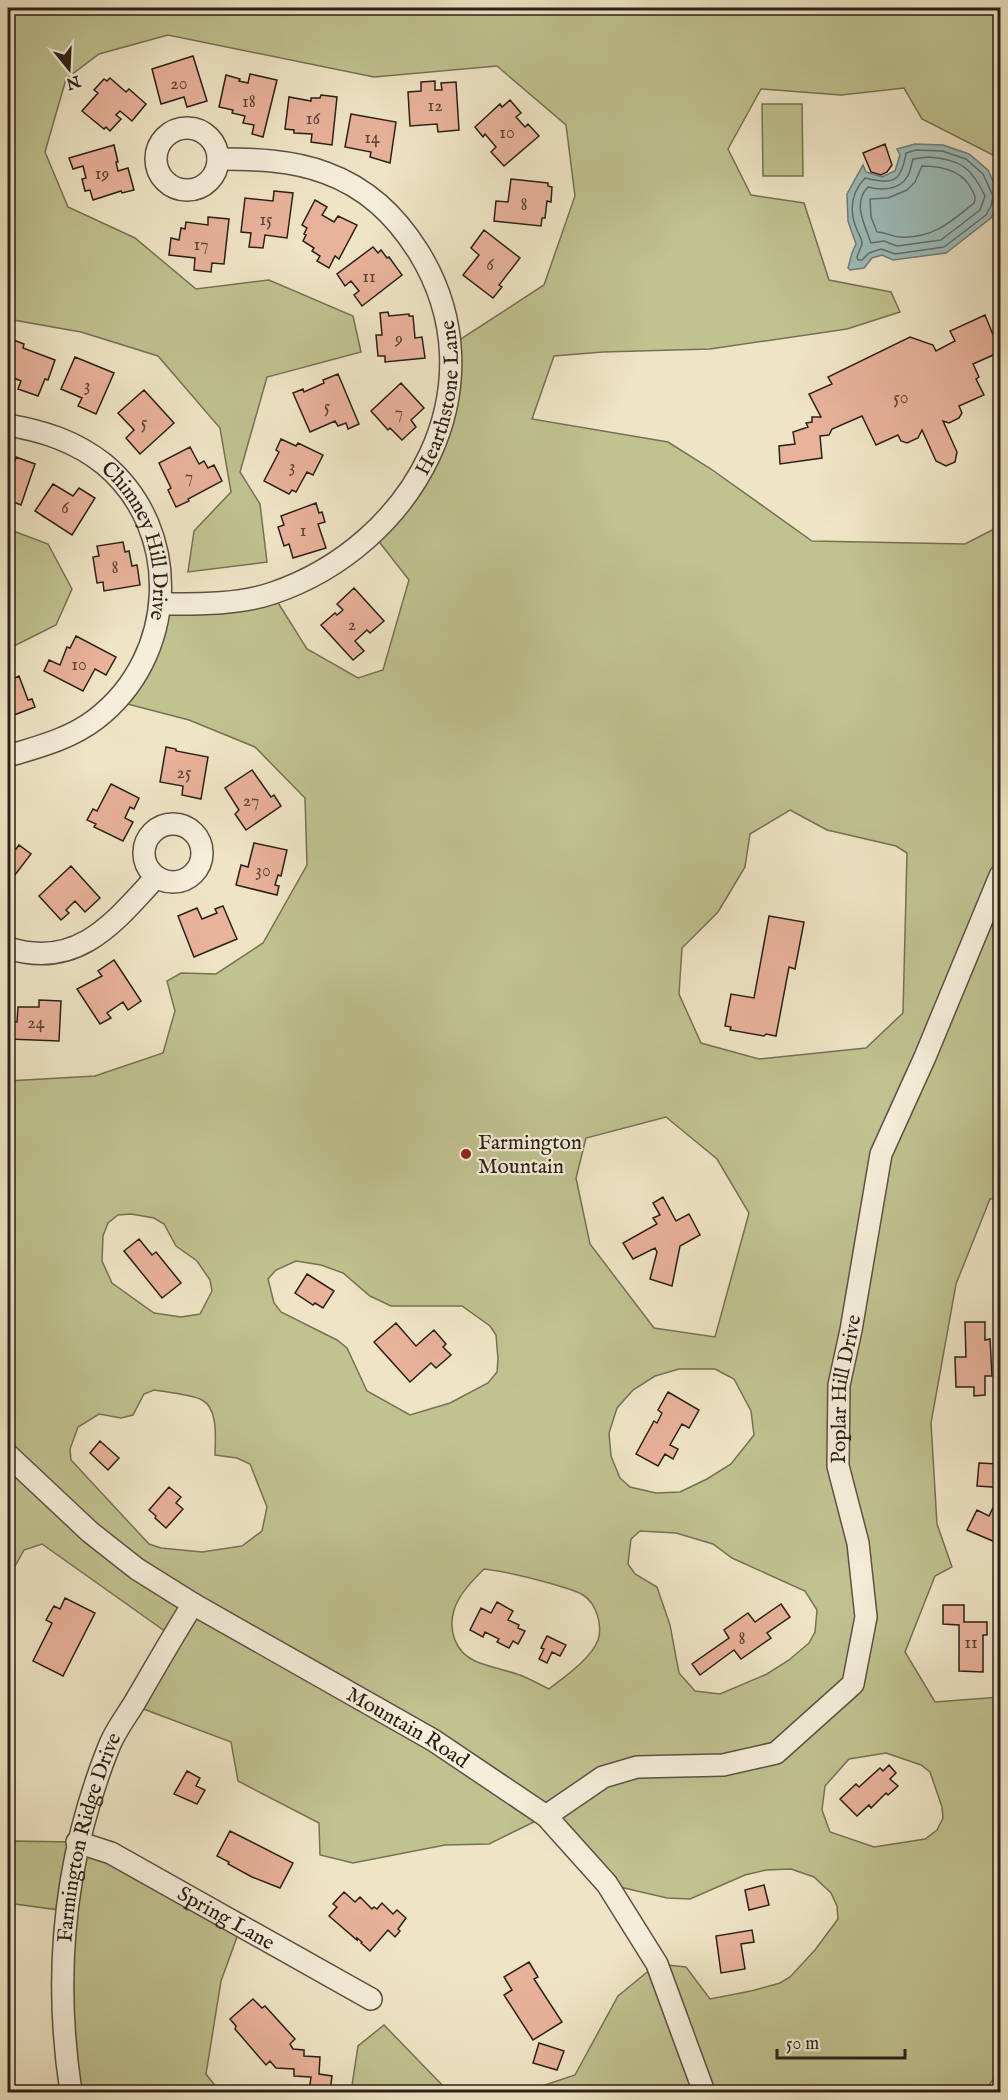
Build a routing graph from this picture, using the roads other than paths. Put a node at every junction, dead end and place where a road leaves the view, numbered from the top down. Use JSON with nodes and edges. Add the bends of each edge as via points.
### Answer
{"nodes":[{"id":1,"x":218,"y":159,"type":"dead end"},
{"id":2,"x":8,"y":425,"type":"edge"},
{"id":3,"x":160,"y":604,"type":"junction"},
{"id":4,"x":8,"y":756,"type":"edge"},
{"id":5,"x":1000,"y":876,"type":"edge"},
{"id":6,"x":156,"y":878,"type":"dead end"},
{"id":7,"x":8,"y":948,"type":"edge"},
{"id":8,"x":8,"y":1455,"type":"edge"},
{"id":9,"x":193,"y":1604,"type":"junction"},
{"id":10,"x":546,"y":1816,"type":"junction"},
{"id":11,"x":77,"y":1842,"type":"junction"},
{"id":12,"x":371,"y":1999,"type":"dead end"},
{"id":13,"x":71,"y":2092,"type":"edge"},
{"id":14,"x":704,"y":2092,"type":"edge"}],
"edges":[{"from":1,"to":3,"type":"street","name":"Hearthstone Lane","via":[[258,159],[326,173],[357,188],[389,212],[431,274],[450,346],[450,383],[431,453],[391,516],[365,541],[305,580],[272,593],[220,602]]},
{"from":2,"to":3,"type":"street","name":"Chimney Hill Drive","via":[[60,437],[83,449],[123,483],[138,504],[155,544],[161,578]]},
{"from":3,"to":4,"type":"street","name":"Chimney Hill Drive","via":[[147,655],[116,701],[71,734]]},
{"from":5,"to":10,"type":"street","name":"Poplar Hill Drive","via":[[881,1154],[839,1385],[838,1466],[858,1543],[866,1617],[853,1684],[776,1754],[723,1765],[637,1767],[603,1777]]},
{"from":6,"to":7,"type":"street","via":[[109,927],[81,945],[50,953]]},
{"from":8,"to":9,"type":"street","name":"Mountain Road","via":[[90,1532],[137,1569]]},
{"from":9,"to":10,"type":"street","name":"Mountain Road","via":[[433,1740]]},
{"from":9,"to":11,"type":"street","name":"Farmington Ridge Drive","via":[[108,1747]]},
{"from":10,"to":14,"type":"street","name":"Mountain Road","via":[[607,1884],[657,1964]]},
{"from":11,"to":12,"type":"street","name":"Spring Lane","via":[[111,1853]]},
{"from":11,"to":13,"type":"street","name":"Farmington Ridge Drive","via":[[66,1911],[62,1975]]}]}
